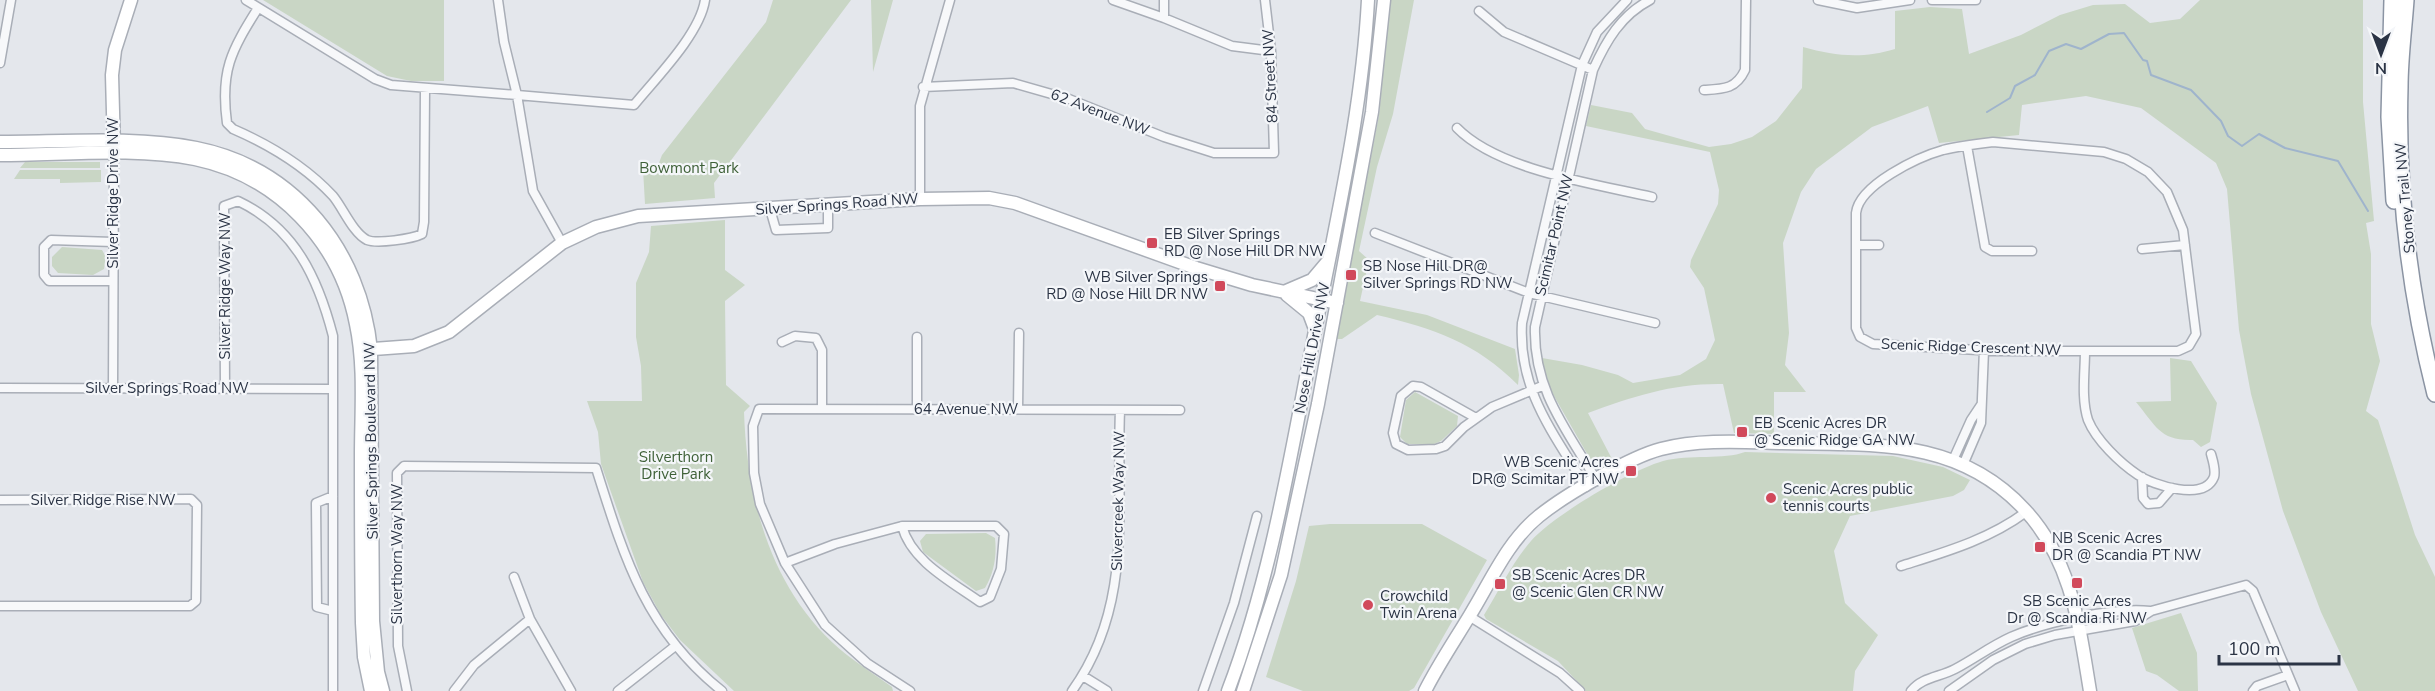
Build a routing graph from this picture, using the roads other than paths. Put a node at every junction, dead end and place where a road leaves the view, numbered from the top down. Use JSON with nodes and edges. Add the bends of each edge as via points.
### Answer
{"nodes":[{"id":1,"x":131,"y":0,"type":"edge"},
{"id":2,"x":246,"y":0,"type":"edge"},
{"id":3,"x":498,"y":0,"type":"edge"},
{"id":4,"x":705,"y":0,"type":"edge"},
{"id":5,"x":950,"y":0,"type":"edge"},
{"id":6,"x":1113,"y":0,"type":"edge"},
{"id":7,"x":1164,"y":0,"type":"edge"},
{"id":8,"x":1265,"y":0,"type":"edge"},
{"id":9,"x":1368,"y":0,"type":"edge"},
{"id":10,"x":1384,"y":0,"type":"edge"},
{"id":11,"x":1627,"y":0,"type":"edge"},
{"id":12,"x":1746,"y":0,"type":"edge"},
{"id":13,"x":1818,"y":0,"type":"edge"},
{"id":14,"x":1910,"y":0,"type":"edge"},
{"id":15,"x":1932,"y":0,"type":"edge"},
{"id":16,"x":1976,"y":0,"type":"edge"},
{"id":17,"x":2392,"y":0,"type":"edge"},
{"id":18,"x":2406,"y":0,"type":"edge"},
{"id":19,"x":1646,"y":1,"type":"edge"},
{"id":20,"x":1843,"y":3,"type":"edge"},
{"id":21,"x":6,"y":5,"type":"edge"},
{"id":22,"x":258,"y":8,"type":"junction"},
{"id":23,"x":1479,"y":11,"type":"dead end"},
{"id":24,"x":1164,"y":18,"type":"junction"},
{"id":25,"x":1271,"y":51,"type":"junction"},
{"id":26,"x":0,"y":63,"type":"edge"},
{"id":27,"x":1582,"y":65,"type":"junction"},
{"id":28,"x":1593,"y":70,"type":"junction"},
{"id":29,"x":923,"y":87,"type":"junction"},
{"id":30,"x":425,"y":90,"type":"junction"},
{"id":31,"x":1704,"y":90,"type":"dead end"},
{"id":32,"x":517,"y":95,"type":"junction"},
{"id":33,"x":1457,"y":128,"type":"dead end"},
{"id":34,"x":0,"y":142,"type":"edge"},
{"id":35,"x":1967,"y":146,"type":"junction"},
{"id":36,"x":114,"y":148,"type":"junction"},
{"id":37,"x":1274,"y":153,"type":"joint"},
{"id":38,"x":0,"y":155,"type":"edge"},
{"id":39,"x":1556,"y":176,"type":"junction"},
{"id":40,"x":1567,"y":178,"type":"junction"},
{"id":41,"x":1652,"y":197,"type":"dead end"},
{"id":42,"x":920,"y":199,"type":"junction"},
{"id":43,"x":828,"y":205,"type":"junction"},
{"id":44,"x":770,"y":209,"type":"junction"},
{"id":45,"x":1375,"y":233,"type":"dead end"},
{"id":46,"x":113,"y":242,"type":"junction"},
{"id":47,"x":2407,"y":242,"type":"junction"},
{"id":48,"x":562,"y":243,"type":"junction"},
{"id":49,"x":1856,"y":245,"type":"junction"},
{"id":50,"x":1879,"y":245,"type":"dead end"},
{"id":51,"x":2185,"y":245,"type":"junction"},
{"id":52,"x":2142,"y":249,"type":"dead end"},
{"id":53,"x":2032,"y":251,"type":"dead end"},
{"id":54,"x":1328,"y":261,"type":"junction"},
{"id":55,"x":113,"y":281,"type":"junction"},
{"id":56,"x":1283,"y":292,"type":"junction"},
{"id":57,"x":1529,"y":293,"type":"junction"},
{"id":58,"x":1540,"y":296,"type":"junction"},
{"id":59,"x":1322,"y":300,"type":"junction"},
{"id":60,"x":1337,"y":303,"type":"junction"},
{"id":61,"x":1654,"y":323,"type":"dead end"},
{"id":62,"x":1315,"y":329,"type":"junction"},
{"id":63,"x":1019,"y":333,"type":"dead end"},
{"id":64,"x":916,"y":337,"type":"dead end"},
{"id":65,"x":782,"y":342,"type":"dead end"},
{"id":66,"x":366,"y":350,"type":"junction"},
{"id":67,"x":1984,"y":350,"type":"junction"},
{"id":68,"x":2085,"y":351,"type":"junction"},
{"id":69,"x":1542,"y":386,"type":"junction"},
{"id":70,"x":0,"y":388,"type":"edge"},
{"id":71,"x":113,"y":388,"type":"junction"},
{"id":72,"x":225,"y":389,"type":"junction"},
{"id":73,"x":333,"y":389,"type":"junction"},
{"id":74,"x":1530,"y":390,"type":"junction"},
{"id":75,"x":2435,"y":394,"type":"edge"},
{"id":76,"x":822,"y":409,"type":"junction"},
{"id":77,"x":917,"y":409,"type":"junction"},
{"id":78,"x":1018,"y":409,"type":"junction"},
{"id":79,"x":1120,"y":410,"type":"junction"},
{"id":80,"x":1180,"y":410,"type":"dead end"},
{"id":81,"x":1476,"y":418,"type":"junction"},
{"id":82,"x":2211,"y":454,"type":"dead end"},
{"id":83,"x":1958,"y":462,"type":"junction"},
{"id":84,"x":2142,"y":477,"type":"junction"},
{"id":85,"x":1591,"y":484,"type":"junction"},
{"id":86,"x":2172,"y":488,"type":"junction"},
{"id":87,"x":333,"y":496,"type":"junction"},
{"id":88,"x":0,"y":500,"type":"edge"},
{"id":89,"x":2026,"y":512,"type":"junction"},
{"id":90,"x":1257,"y":516,"type":"dead end"},
{"id":91,"x":902,"y":526,"type":"junction"},
{"id":92,"x":785,"y":563,"type":"junction"},
{"id":93,"x":1901,"y":566,"type":"dead end"},
{"id":94,"x":514,"y":577,"type":"dead end"},
{"id":95,"x":0,"y":606,"type":"edge"},
{"id":96,"x":333,"y":611,"type":"junction"},
{"id":97,"x":1469,"y":616,"type":"junction"},
{"id":98,"x":530,"y":619,"type":"junction"},
{"id":99,"x":2079,"y":625,"type":"junction"},
{"id":100,"x":674,"y":646,"type":"junction"},
{"id":101,"x":1970,"y":660,"type":"junction"},
{"id":102,"x":1977,"y":670,"type":"junction"},
{"id":103,"x":2288,"y":675,"type":"junction"},
{"id":104,"x":1083,"y":676,"type":"junction"},
{"id":105,"x":333,"y":691,"type":"edge"},
{"id":106,"x":371,"y":691,"type":"edge"},
{"id":107,"x":383,"y":691,"type":"edge"},
{"id":108,"x":407,"y":691,"type":"edge"},
{"id":109,"x":454,"y":691,"type":"edge"},
{"id":110,"x":571,"y":691,"type":"edge"},
{"id":111,"x":618,"y":691,"type":"edge"},
{"id":112,"x":722,"y":691,"type":"edge"},
{"id":113,"x":910,"y":691,"type":"edge"},
{"id":114,"x":1072,"y":691,"type":"edge"},
{"id":115,"x":1107,"y":691,"type":"edge"},
{"id":116,"x":1203,"y":691,"type":"edge"},
{"id":117,"x":1228,"y":691,"type":"edge"},
{"id":118,"x":1243,"y":691,"type":"edge"},
{"id":119,"x":1425,"y":691,"type":"edge"},
{"id":120,"x":1580,"y":691,"type":"edge"},
{"id":121,"x":1911,"y":691,"type":"edge"},
{"id":122,"x":1949,"y":691,"type":"edge"},
{"id":123,"x":2090,"y":691,"type":"edge"},
{"id":124,"x":2253,"y":691,"type":"edge"},
{"id":125,"x":2295,"y":691,"type":"edge"}],
"edges":[{"from":1,"to":36,"type":"street","name":"Silver Ridge Drive NW","via":[[115,50],[112,75]]},
{"from":2,"to":22,"type":"street"},
{"from":3,"to":32,"type":"street"},
{"from":4,"to":32,"type":"street","via":[[686,39],[634,105]]},
{"from":5,"to":29,"type":"street"},
{"from":6,"to":24,"type":"street"},
{"from":7,"to":24,"type":"street"},
{"from":8,"to":25,"type":"street","name":"84 Street NW"},
{"from":9,"to":54,"type":"street","name":"Nose Hill Drive NW","via":[[1353,141]]},
{"from":10,"to":60,"type":"street","name":"Nose Hill Drive NW","via":[[1372,112]]},
{"from":11,"to":27,"type":"street","name":"Scimitar Point NW","via":[[1597,32]]},
{"from":12,"to":31,"type":"street","via":[[1745,70],[1728,89]]},
{"from":13,"to":20,"type":"street"},
{"from":14,"to":20,"type":"street","via":[[1867,7]]},
{"from":15,"to":16,"type":"street"},
{"from":17,"to":47,"type":"highway","via":[[2388,67],[2390,159],[2393,197]]},
{"from":18,"to":47,"type":"highway","name":"Stoney Trail NW","via":[[2400,116]]},
{"from":19,"to":28,"type":"street","name":"Scimitar Point NW","via":[[1611,34]]},
{"from":21,"to":26,"type":"street"},
{"from":22,"to":30,"type":"street","via":[[375,79]]},
{"from":22,"to":30,"type":"street","via":[[230,56],[225,92],[227,123],[283,154],[311,175],[334,197],[364,238],[372,242],[422,234]]},
{"from":23,"to":27,"type":"street","via":[[1504,32]]},
{"from":24,"to":25,"type":"street","via":[[1232,46]]},
{"from":25,"to":37,"type":"street","name":"84 Street NW"},
{"from":27,"to":28,"type":"street"},
{"from":27,"to":39,"type":"street","name":"Scimitar Point NW"},
{"from":28,"to":40,"type":"street","name":"Scimitar Point NW"},
{"from":29,"to":37,"type":"street","name":"62 Avenue NW","via":[[1013,83],[1069,99],[1214,153]]},
{"from":29,"to":42,"type":"street"},
{"from":30,"to":32,"type":"street"},
{"from":32,"to":48,"type":"street","via":[[533,191]]},
{"from":33,"to":39,"type":"street","via":[[1480,146]]},
{"from":34,"to":36,"type":"street","name":"Silver Springs Boulevard NW"},
{"from":35,"to":49,"type":"street","name":"Scenic Ridge Crescent NW","via":[[1927,156],[1865,194],[1856,209]]},
{"from":35,"to":51,"type":"street","name":"Scenic Ridge Crescent NW","via":[[2009,142],[2104,152],[2126,159],[2148,172],[2167,192],[2179,217]]},
{"from":35,"to":53,"type":"street","via":[[1985,247],[1992,251]]},
{"from":36,"to":38,"type":"street","name":"Silver Springs Boulevard NW"},
{"from":36,"to":46,"type":"street","name":"Silver Ridge Drive NW"},
{"from":36,"to":66,"type":"street","name":"Silver Springs Boulevard NW","via":[[172,144],[220,154],[261,172],[290,192],[320,221],[347,262],[369,325]]},
{"from":39,"to":40,"type":"street"},
{"from":39,"to":57,"type":"street","name":"Scimitar Point NW"},
{"from":40,"to":41,"type":"street"},
{"from":40,"to":58,"type":"street","name":"Scimitar Point NW"},
{"from":42,"to":43,"type":"street","name":"Silver Springs Road NW"},
{"from":42,"to":56,"type":"street","name":"Silver Springs Road NW","via":[[989,198],[1015,203],[1196,268]]},
{"from":43,"to":44,"type":"street","name":"Silver Springs Road NW"},
{"from":43,"to":44,"type":"street","via":[[828,228],[776,230]]},
{"from":44,"to":48,"type":"street","name":"Silver Springs Road NW","via":[[638,216],[596,227]]},
{"from":45,"to":57,"type":"street"},
{"from":46,"to":55,"type":"street","name":"Silver Ridge Drive NW"},
{"from":46,"to":55,"type":"street","via":[[51,240],[44,247],[44,274],[49,281]]},
{"from":47,"to":75,"type":"highway","name":"Stoney Trail NW","via":[[2422,341]]},
{"from":48,"to":66,"type":"street","name":"Silver Springs Road NW","via":[[449,332],[414,346]]},
{"from":49,"to":50,"type":"street"},
{"from":49,"to":67,"type":"street","name":"Scenic Ridge Crescent NW","via":[[1856,328],[1863,340],[1873,344]]},
{"from":51,"to":52,"type":"street"},
{"from":51,"to":68,"type":"street","name":"Scenic Ridge Crescent NW","via":[[2196,334],[2189,346],[2178,351]]},
{"from":54,"to":56,"type":"street","via":[[1312,280]]},
{"from":54,"to":59,"type":"street","name":"Nose Hill Drive NW"},
{"from":55,"to":71,"type":"street","name":"Silver Ridge Drive NW"},
{"from":56,"to":59,"type":"street","name":"Silver Springs Road NW"},
{"from":56,"to":62,"type":"street","via":[[1302,306]]},
{"from":57,"to":58,"type":"street"},
{"from":57,"to":74,"type":"street","name":"Scimitar Point NW","via":[[1522,323],[1522,346]]},
{"from":58,"to":61,"type":"street"},
{"from":58,"to":69,"type":"street","name":"Scimitar Point NW","via":[[1534,349]]},
{"from":59,"to":60,"type":"street","name":"Silver Springs Road NW"},
{"from":59,"to":62,"type":"street","name":"Nose Hill Drive NW"},
{"from":60,"to":118,"type":"street","name":"Nose Hill Drive NW","via":[[1281,575]]},
{"from":62,"to":117,"type":"street","name":"Nose Hill Drive NW","via":[[1268,568]]},
{"from":63,"to":78,"type":"street"},
{"from":64,"to":77,"type":"street"},
{"from":65,"to":76,"type":"street","via":[[795,336],[816,338],[822,350]]},
{"from":66,"to":106,"type":"street","name":"Silver Springs Boulevard NW","via":[[362,623]]},
{"from":66,"to":107,"type":"street","name":"Silver Springs Boulevard NW","via":[[373,621]]},
{"from":67,"to":68,"type":"street","name":"Scenic Ridge Crescent NW"},
{"from":67,"to":83,"type":"street","via":[[1982,405],[1971,420]]},
{"from":68,"to":84,"type":"street","via":[[2089,422],[2124,465]]},
{"from":69,"to":74,"type":"street"},
{"from":69,"to":85,"type":"street","name":"Scimitar Point NW"},
{"from":70,"to":71,"type":"street","name":"Silver Springs Road NW"},
{"from":71,"to":72,"type":"street","name":"Silver Springs Road NW"},
{"from":72,"to":73,"type":"street","name":"Silver Springs Road NW"},
{"from":72,"to":73,"type":"street","name":"Silver Ridge Way NW","via":[[224,206],[238,201],[281,232],[311,270],[333,336]]},
{"from":73,"to":87,"type":"street","name":"Silver Ridge Way NW"},
{"from":74,"to":81,"type":"street"},
{"from":74,"to":85,"type":"street","name":"Scimitar Point NW"},
{"from":76,"to":77,"type":"street","name":"64 Avenue NW"},
{"from":76,"to":92,"type":"street","name":"64 Avenue NW","via":[[759,410],[755,415],[754,473],[760,504]]},
{"from":77,"to":78,"type":"street","name":"64 Avenue NW"},
{"from":78,"to":79,"type":"street","name":"64 Avenue NW"},
{"from":79,"to":80,"type":"street","name":"64 Avenue NW"},
{"from":79,"to":104,"type":"street","name":"Silvercreek Way NW","via":[[1117,579],[1111,608]]},
{"from":81,"to":81,"type":"street","via":[[1436,450],[1403,449],[1393,436],[1401,396],[1413,386]]},
{"from":82,"to":86,"type":"street","via":[[2214,475],[2206,486]]},
{"from":83,"to":85,"type":"street","via":[[1887,445],[1698,442],[1643,455]]},
{"from":83,"to":89,"type":"street","via":[[2002,489]]},
{"from":84,"to":86,"type":"street"},
{"from":84,"to":86,"type":"street","via":[[2143,498],[2148,504],[2159,503]]},
{"from":85,"to":97,"type":"street","via":[[1546,511],[1522,532]]},
{"from":87,"to":96,"type":"street","name":"Silver Ridge Way NW"},
{"from":87,"to":96,"type":"street","via":[[316,502],[316,514],[317,607]]},
{"from":88,"to":95,"type":"street","name":"Silver Ridge Rise NW","via":[[191,499],[197,505],[197,515],[196,601],[190,606]]},
{"from":89,"to":93,"type":"street","via":[[1977,542]]},
{"from":89,"to":99,"type":"street","via":[[2056,553]]},
{"from":90,"to":116,"type":"street","via":[[1234,603]]},
{"from":91,"to":91,"type":"street","via":[[996,526],[1004,534],[1001,569],[990,597],[980,602],[931,567],[906,540]]},
{"from":91,"to":92,"type":"street","via":[[835,544]]},
{"from":92,"to":113,"type":"street","via":[[825,625],[867,663]]},
{"from":94,"to":98,"type":"street"},
{"from":96,"to":105,"type":"street","name":"Silver Ridge Way NW"},
{"from":97,"to":119,"type":"street"},
{"from":97,"to":120,"type":"street","via":[[1560,673]]},
{"from":98,"to":109,"type":"street","via":[[474,665]]},
{"from":98,"to":110,"type":"street"},
{"from":99,"to":101,"type":"street","via":[[2013,636]]},
{"from":99,"to":102,"type":"street","via":[[2025,644]]},
{"from":99,"to":103,"type":"street","via":[[2133,609],[2151,611],[2242,585],[2249,587]]},
{"from":99,"to":123,"type":"street"},
{"from":100,"to":108,"type":"street","name":"Silverthorn Way NW","via":[[624,556],[596,468],[404,466],[397,473],[398,646]]},
{"from":100,"to":111,"type":"street"},
{"from":100,"to":112,"type":"street"},
{"from":101,"to":102,"type":"street"},
{"from":101,"to":121,"type":"street","via":[[1920,682]]},
{"from":102,"to":122,"type":"street"},
{"from":103,"to":124,"type":"street"},
{"from":103,"to":125,"type":"street"},
{"from":104,"to":114,"type":"street","name":"Silvercreek Way NW"},
{"from":104,"to":115,"type":"street"}]}
